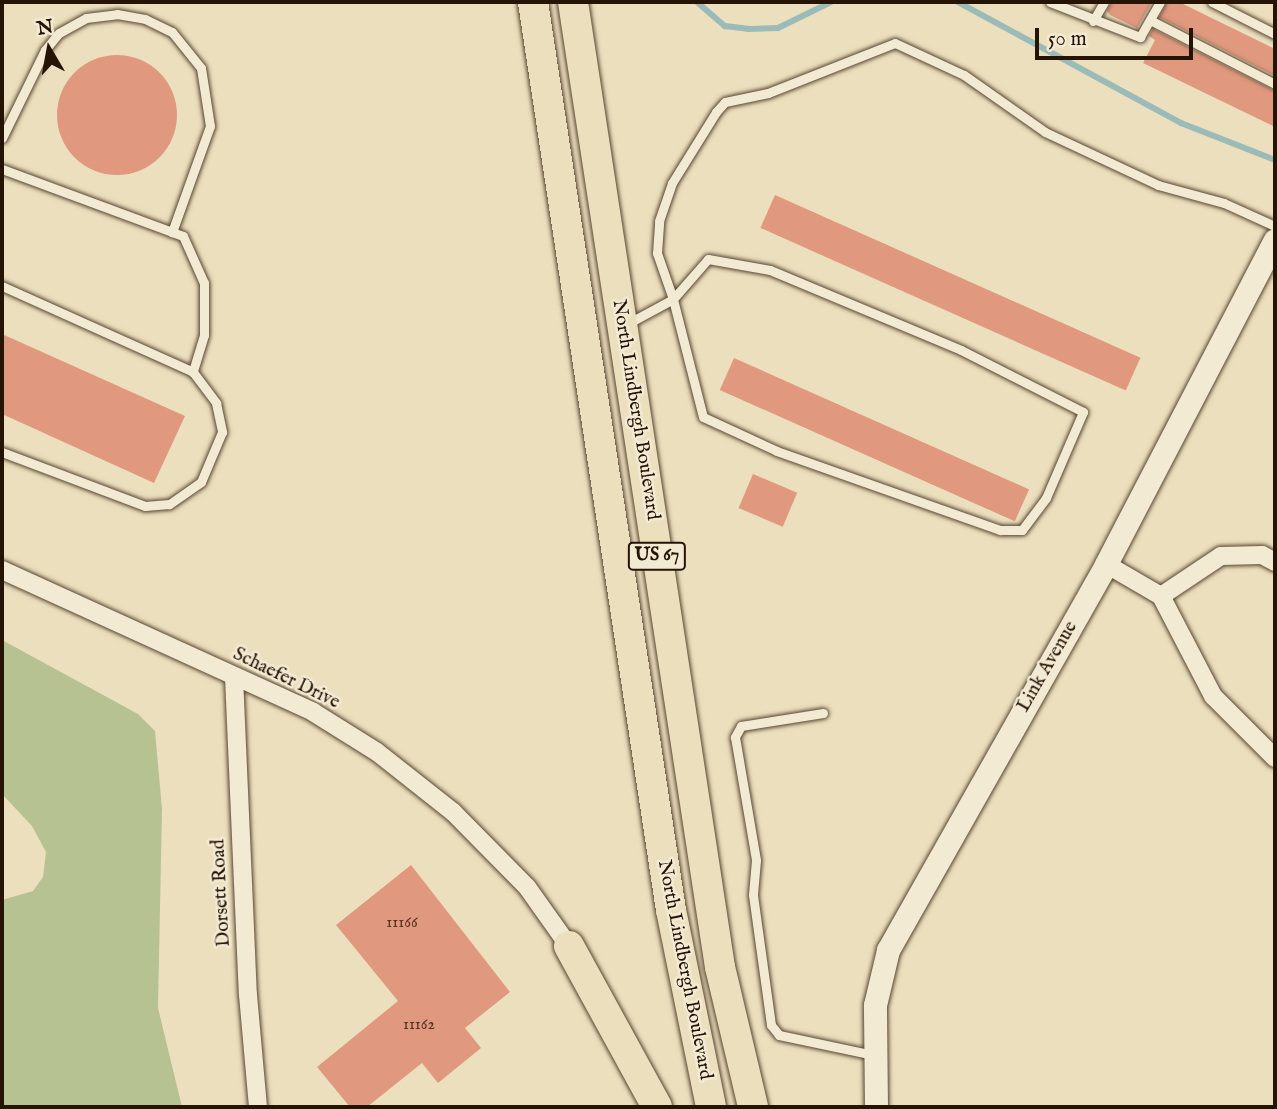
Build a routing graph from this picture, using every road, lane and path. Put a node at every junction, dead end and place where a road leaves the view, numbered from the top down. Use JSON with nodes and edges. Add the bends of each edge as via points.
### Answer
{"nodes":[{"id":1,"x":533,"y":2,"type":"edge"},
{"id":2,"x":573,"y":2,"type":"edge"},
{"id":3,"x":1051,"y":2,"type":"edge"},
{"id":4,"x":1104,"y":2,"type":"edge"},
{"id":5,"x":1160,"y":2,"type":"edge"},
{"id":6,"x":1212,"y":2,"type":"edge"},
{"id":7,"x":1150,"y":20,"type":"junction"},
{"id":8,"x":1093,"y":21,"type":"junction"},
{"id":9,"x":1275,"y":34,"type":"edge"},
{"id":10,"x":1275,"y":84,"type":"edge"},
{"id":11,"x":2,"y":138,"type":"edge"},
{"id":12,"x":2,"y":169,"type":"edge"},
{"id":13,"x":1275,"y":226,"type":"edge"},
{"id":14,"x":172,"y":232,"type":"junction"},
{"id":15,"x":1275,"y":240,"type":"edge"},
{"id":16,"x":2,"y":286,"type":"edge"},
{"id":17,"x":673,"y":299,"type":"junction"},
{"id":18,"x":623,"y":327,"type":"junction"},
{"id":19,"x":193,"y":372,"type":"junction"},
{"id":20,"x":2,"y":452,"type":"edge"},
{"id":21,"x":1275,"y":562,"type":"edge"},
{"id":22,"x":1106,"y":564,"type":"junction"},
{"id":23,"x":2,"y":569,"type":"edge"},
{"id":24,"x":1161,"y":596,"type":"junction"},
{"id":25,"x":234,"y":677,"type":"junction"},
{"id":26,"x":823,"y":713,"type":"dead end"},
{"id":27,"x":1275,"y":758,"type":"edge"},
{"id":28,"x":569,"y":946,"type":"joint"},
{"id":29,"x":873,"y":1055,"type":"junction"},
{"id":30,"x":258,"y":1107,"type":"edge"},
{"id":31,"x":657,"y":1107,"type":"edge"},
{"id":32,"x":711,"y":1107,"type":"edge"},
{"id":33,"x":753,"y":1107,"type":"edge"},
{"id":34,"x":876,"y":1107,"type":"edge"}],
"edges":[{"from":1,"to":32,"type":"highway","name":"North Lindbergh Boulevard","number":"US 67","via":[[671,910]]},
{"from":2,"to":18,"type":"highway","name":"North Lindbergh Boulevard","number":"US 67"},
{"from":3,"to":8,"type":"lane"},
{"from":4,"to":8,"type":"lane"},
{"from":5,"to":7,"type":"lane"},
{"from":6,"to":9,"type":"lane"},
{"from":7,"to":8,"type":"lane","via":[[1140,37]]},
{"from":7,"to":10,"type":"lane"},
{"from":11,"to":14,"type":"lane","via":[[45,50],[59,33],[86,18],[117,14],[145,19],[172,32],[201,68],[210,126]]},
{"from":12,"to":14,"type":"lane"},
{"from":13,"to":17,"type":"lane","via":[[1224,203],[1158,185],[1045,132],[964,75],[895,43],[768,93],[724,102],[672,183],[659,221],[657,253]]},
{"from":14,"to":19,"type":"lane","via":[[183,236],[192,248],[204,284],[204,335]]},
{"from":15,"to":22,"type":"street","name":"Link Avenue"},
{"from":16,"to":19,"type":"lane"},
{"from":17,"to":17,"type":"lane","via":[[708,259],[770,270],[961,350],[1083,412],[1046,498],[1023,530],[1000,530],[776,451],[703,417]]},
{"from":17,"to":18,"type":"lane"},
{"from":18,"to":33,"type":"highway","name":"North Lindbergh Boulevard","number":"US 67","via":[[720,967]]},
{"from":19,"to":20,"type":"lane","via":[[216,402],[222,432],[201,482],[169,504],[145,506]]},
{"from":21,"to":24,"type":"street","via":[[1262,555],[1221,556]]},
{"from":22,"to":24,"type":"street"},
{"from":22,"to":29,"type":"street","name":"Link Avenue","via":[[888,950],[875,1005]]},
{"from":23,"to":25,"type":"street","name":"Schaefer Drive"},
{"from":24,"to":27,"type":"street","via":[[1213,696]]},
{"from":25,"to":28,"type":"street","name":"Schaefer Drive","via":[[313,712],[388,761],[453,813],[527,887]]},
{"from":25,"to":30,"type":"street","name":"Dorsett Road","via":[[248,995]]},
{"from":26,"to":29,"type":"lane","via":[[741,726],[735,737],[755,860],[753,894],[771,1025],[779,1035]]},
{"from":28,"to":31,"type":"highway"},
{"from":29,"to":34,"type":"street","name":"Link Avenue"}]}
